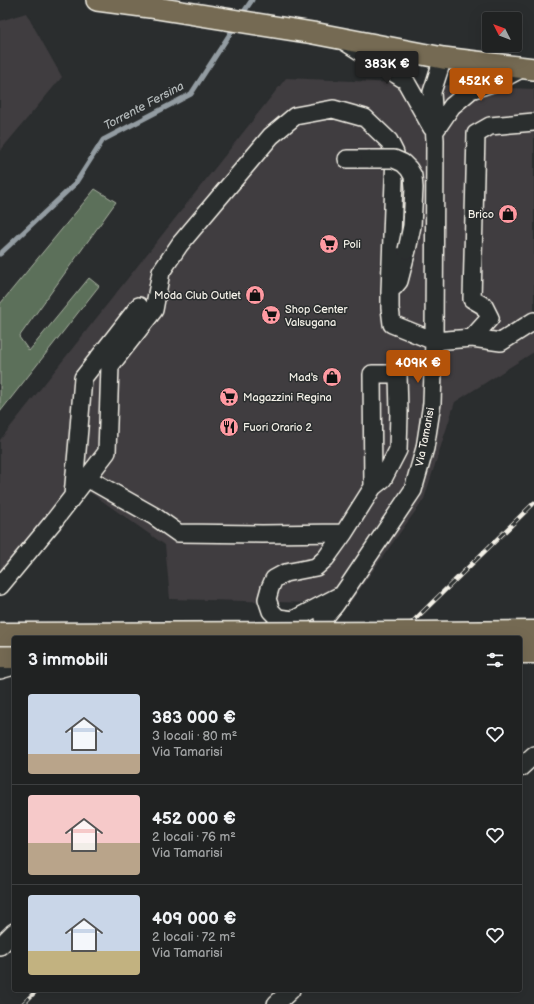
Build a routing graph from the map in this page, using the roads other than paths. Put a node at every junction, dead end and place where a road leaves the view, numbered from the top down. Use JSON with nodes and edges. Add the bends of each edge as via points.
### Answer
{"nodes":[{"id":1,"x":97,"y":0,"type":"edge"},
{"id":2,"x":156,"y":6,"type":"edge"},
{"id":3,"x":340,"y":38,"type":"junction"},
{"id":4,"x":443,"y":58,"type":"junction"},
{"id":5,"x":529,"y":69,"type":"edge"},
{"id":6,"x":534,"y":122,"type":"edge"},
{"id":7,"x":434,"y":131,"type":"junction"},
{"id":8,"x":347,"y":159,"type":"dead end"},
{"id":9,"x":390,"y":292,"type":"junction"},
{"id":10,"x":139,"y":306,"type":"dead end"},
{"id":11,"x":534,"y":321,"type":"edge"},
{"id":12,"x":472,"y":338,"type":"junction"},
{"id":13,"x":434,"y":342,"type":"junction"},
{"id":14,"x":87,"y":478,"type":"junction"},
{"id":15,"x":372,"y":487,"type":"junction"},
{"id":16,"x":73,"y":496,"type":"junction"},
{"id":17,"x":344,"y":533,"type":"junction"},
{"id":18,"x":0,"y":586,"type":"edge"},
{"id":19,"x":343,"y":594,"type":"junction"},
{"id":20,"x":324,"y":618,"type":"dead end"},
{"id":21,"x":534,"y":632,"type":"edge"},
{"id":22,"x":0,"y":634,"type":"edge"},
{"id":23,"x":522,"y":652,"type":"edge"},
{"id":24,"x":534,"y":652,"type":"edge"},
{"id":25,"x":0,"y":657,"type":"edge"},
{"id":26,"x":12,"y":657,"type":"edge"},
{"id":27,"x":12,"y":667,"type":"edge"},
{"id":28,"x":0,"y":670,"type":"edge"},
{"id":29,"x":534,"y":755,"type":"edge"},
{"id":30,"x":522,"y":766,"type":"edge"},
{"id":31,"x":12,"y":934,"type":"edge"},
{"id":32,"x":0,"y":946,"type":"edge"},
{"id":33,"x":288,"y":992,"type":"edge"},
{"id":34,"x":276,"y":1004,"type":"edge"}],
"edges":[{"from":1,"to":2,"type":"main road"},
{"from":2,"to":3,"type":"main road"},
{"from":3,"to":4,"type":"main road"},
{"from":3,"to":7,"type":"street","name":"Via Tamarisi","via":[[405,80]]},
{"from":4,"to":5,"type":"main road"},
{"from":4,"to":7,"type":"street","name":"Via Tamarisi","via":[[432,92]]},
{"from":5,"to":7,"type":"street","via":[[471,90],[452,106]]},
{"from":6,"to":12,"type":"street","via":[[490,126],[476,134],[472,299],[484,306],[490,318]]},
{"from":7,"to":13,"type":"street","name":"Via Tamarisi"},
{"from":8,"to":9,"type":"street","bridge":true,"via":[[394,159],[403,163],[413,176],[412,226],[399,281]]},
{"from":9,"to":13,"type":"street","via":[[392,324]]},
{"from":9,"to":14,"type":"street","via":[[395,153],[389,141],[365,118],[333,108],[295,116],[271,136],[180,244],[161,272],[154,310],[110,366],[107,452]]},
{"from":10,"to":16,"type":"street","via":[[90,377],[79,428]]},
{"from":11,"to":12,"type":"street","via":[[501,342]]},
{"from":12,"to":13,"type":"street"},
{"from":13,"to":19,"type":"street","name":"Via Tamarisi","via":[[432,403],[425,448],[413,490]]},
{"from":14,"to":16,"type":"street"},
{"from":14,"to":17,"type":"street","via":[[154,516],[178,533]]},
{"from":15,"to":15,"type":"street","via":[[384,479],[398,450],[398,374],[369,374]]},
{"from":15,"to":17,"type":"street"},
{"from":16,"to":18,"type":"street"},
{"from":17,"to":19,"type":"street","via":[[316,567],[285,573],[274,579],[267,599],[271,611],[278,618],[293,620]]},
{"from":19,"to":20,"type":"street","name":"Via Tamarisi"},
{"from":21,"to":22,"type":"highway","bridge":true},
{"from":23,"to":24,"type":"highway"},
{"from":25,"to":26,"type":"highway"},
{"from":27,"to":28,"type":"street"},
{"from":29,"to":30,"type":"street"},
{"from":31,"to":32,"type":"street"},
{"from":33,"to":34,"type":"street"}]}
